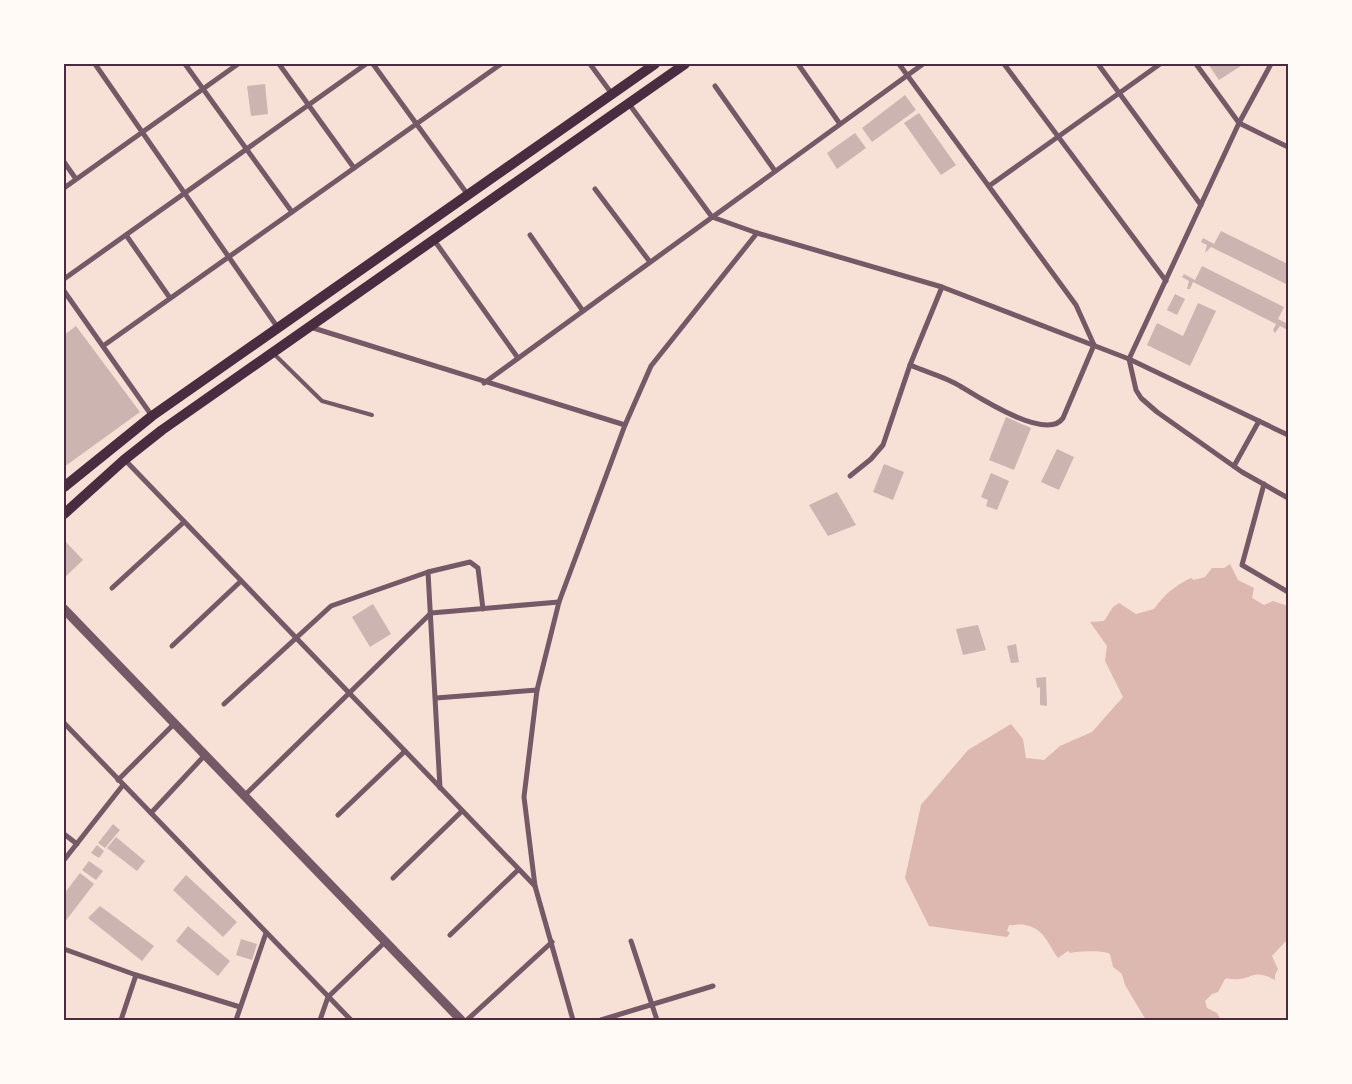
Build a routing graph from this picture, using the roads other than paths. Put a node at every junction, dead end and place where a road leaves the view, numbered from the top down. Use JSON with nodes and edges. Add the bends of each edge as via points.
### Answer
{"nodes":[{"id":1,"x":95,"y":64,"type":"edge"},
{"id":2,"x":185,"y":64,"type":"edge"},
{"id":3,"x":238,"y":64,"type":"edge"},
{"id":4,"x":279,"y":64,"type":"edge"},
{"id":5,"x":366,"y":64,"type":"edge"},
{"id":6,"x":373,"y":64,"type":"edge"},
{"id":7,"x":501,"y":64,"type":"edge"},
{"id":8,"x":590,"y":64,"type":"edge"},
{"id":9,"x":655,"y":64,"type":"edge"},
{"id":10,"x":685,"y":64,"type":"edge"},
{"id":11,"x":798,"y":64,"type":"edge"},
{"id":12,"x":899,"y":64,"type":"edge"},
{"id":13,"x":923,"y":64,"type":"edge"},
{"id":14,"x":1004,"y":64,"type":"edge"},
{"id":15,"x":1098,"y":64,"type":"edge"},
{"id":16,"x":1160,"y":64,"type":"edge"},
{"id":17,"x":1196,"y":64,"type":"edge"},
{"id":18,"x":1270,"y":64,"type":"edge"},
{"id":19,"x":907,"y":75,"type":"junction"},
{"id":20,"x":715,"y":86,"type":"dead end"},
{"id":21,"x":202,"y":89,"type":"junction"},
{"id":22,"x":1120,"y":94,"type":"junction"},
{"id":23,"x":612,"y":95,"type":"junction"},
{"id":24,"x":630,"y":104,"type":"junction"},
{"id":25,"x":309,"y":105,"type":"junction"},
{"id":26,"x":1239,"y":123,"type":"junction"},
{"id":27,"x":417,"y":124,"type":"junction"},
{"id":28,"x":840,"y":124,"type":"junction"},
{"id":29,"x":142,"y":132,"type":"junction"},
{"id":30,"x":1058,"y":137,"type":"junction"},
{"id":31,"x":1288,"y":147,"type":"edge"},
{"id":32,"x":246,"y":149,"type":"junction"},
{"id":33,"x":64,"y":162,"type":"edge"},
{"id":34,"x":354,"y":168,"type":"junction"},
{"id":35,"x":776,"y":171,"type":"junction"},
{"id":36,"x":76,"y":180,"type":"junction"},
{"id":37,"x":989,"y":186,"type":"junction"},
{"id":38,"x":64,"y":188,"type":"edge"},
{"id":39,"x":595,"y":189,"type":"dead end"},
{"id":40,"x":185,"y":193,"type":"junction"},
{"id":41,"x":468,"y":196,"type":"junction"},
{"id":42,"x":1201,"y":205,"type":"junction"},
{"id":43,"x":292,"y":212,"type":"junction"},
{"id":44,"x":712,"y":217,"type":"junction"},
{"id":45,"x":757,"y":233,"type":"junction"},
{"id":46,"x":126,"y":235,"type":"junction"},
{"id":47,"x":530,"y":235,"type":"dead end"},
{"id":48,"x":434,"y":240,"type":"junction"},
{"id":49,"x":229,"y":257,"type":"junction"},
{"id":50,"x":650,"y":262,"type":"junction"},
{"id":51,"x":64,"y":279,"type":"edge"},
{"id":52,"x":1166,"y":281,"type":"junction"},
{"id":53,"x":942,"y":287,"type":"junction"},
{"id":54,"x":64,"y":291,"type":"edge"},
{"id":55,"x":170,"y":298,"type":"junction"},
{"id":56,"x":583,"y":311,"type":"junction"},
{"id":57,"x":310,"y":327,"type":"junction"},
{"id":58,"x":279,"y":328,"type":"junction"},
{"id":59,"x":1094,"y":345,"type":"junction"},
{"id":60,"x":103,"y":346,"type":"junction"},
{"id":61,"x":273,"y":353,"type":"junction"},
{"id":62,"x":518,"y":358,"type":"junction"},
{"id":63,"x":1129,"y":359,"type":"junction"},
{"id":64,"x":910,"y":365,"type":"junction"},
{"id":65,"x":484,"y":383,"type":"junction"},
{"id":66,"x":372,"y":415,"type":"dead end"},
{"id":67,"x":152,"y":416,"type":"junction"},
{"id":68,"x":1259,"y":421,"type":"junction"},
{"id":69,"x":624,"y":425,"type":"junction"},
{"id":70,"x":1288,"y":435,"type":"edge"},
{"id":71,"x":124,"y":460,"type":"junction"},
{"id":72,"x":1234,"y":466,"type":"junction"},
{"id":73,"x":850,"y":476,"type":"dead end"},
{"id":74,"x":1264,"y":484,"type":"junction"},
{"id":75,"x":64,"y":487,"type":"edge"},
{"id":76,"x":1288,"y":498,"type":"edge"},
{"id":77,"x":64,"y":514,"type":"edge"},
{"id":78,"x":184,"y":522,"type":"junction"},
{"id":79,"x":428,"y":572,"type":"junction"},
{"id":80,"x":241,"y":581,"type":"junction"},
{"id":81,"x":112,"y":588,"type":"dead end"},
{"id":82,"x":1288,"y":592,"type":"edge"},
{"id":83,"x":559,"y":602,"type":"junction"},
{"id":84,"x":483,"y":608,"type":"junction"},
{"id":85,"x":64,"y":610,"type":"edge"},
{"id":86,"x":431,"y":613,"type":"junction"},
{"id":87,"x":295,"y":637,"type":"junction"},
{"id":88,"x":172,"y":646,"type":"dead end"},
{"id":89,"x":537,"y":690,"type":"junction"},
{"id":90,"x":349,"y":693,"type":"junction"},
{"id":91,"x":436,"y":698,"type":"junction"},
{"id":92,"x":224,"y":704,"type":"dead end"},
{"id":93,"x":64,"y":723,"type":"edge"},
{"id":94,"x":174,"y":724,"type":"junction"},
{"id":95,"x":405,"y":752,"type":"junction"},
{"id":96,"x":204,"y":755,"type":"junction"},
{"id":97,"x":118,"y":780,"type":"junction"},
{"id":98,"x":123,"y":785,"type":"junction"},
{"id":99,"x":440,"y":788,"type":"junction"},
{"id":100,"x":244,"y":796,"type":"junction"},
{"id":101,"x":462,"y":811,"type":"junction"},
{"id":102,"x":151,"y":813,"type":"junction"},
{"id":103,"x":338,"y":815,"type":"dead end"},
{"id":104,"x":64,"y":834,"type":"edge"},
{"id":105,"x":77,"y":844,"type":"junction"},
{"id":106,"x":64,"y":860,"type":"edge"},
{"id":107,"x":518,"y":870,"type":"junction"},
{"id":108,"x":393,"y":878,"type":"dead end"},
{"id":109,"x":535,"y":886,"type":"junction"},
{"id":110,"x":266,"y":933,"type":"junction"},
{"id":111,"x":450,"y":936,"type":"dead end"},
{"id":112,"x":631,"y":941,"type":"dead end"},
{"id":113,"x":385,"y":942,"type":"junction"},
{"id":114,"x":552,"y":942,"type":"junction"},
{"id":115,"x":64,"y":950,"type":"edge"},
{"id":116,"x":136,"y":975,"type":"junction"},
{"id":117,"x":713,"y":986,"type":"dead end"},
{"id":118,"x":328,"y":997,"type":"junction"},
{"id":119,"x":652,"y":1004,"type":"junction"},
{"id":120,"x":240,"y":1007,"type":"junction"},
{"id":121,"x":121,"y":1020,"type":"edge"},
{"id":122,"x":236,"y":1020,"type":"edge"},
{"id":123,"x":320,"y":1020,"type":"edge"},
{"id":124,"x":351,"y":1020,"type":"edge"},
{"id":125,"x":461,"y":1020,"type":"edge"},
{"id":126,"x":467,"y":1020,"type":"edge"},
{"id":127,"x":573,"y":1020,"type":"edge"},
{"id":128,"x":600,"y":1020,"type":"edge"},
{"id":129,"x":657,"y":1020,"type":"edge"}],
"edges":[{"from":1,"to":29,"type":"street"},
{"from":2,"to":21,"type":"street"},
{"from":3,"to":21,"type":"street"},
{"from":4,"to":25,"type":"street"},
{"from":5,"to":25,"type":"street"},
{"from":6,"to":27,"type":"street"},
{"from":7,"to":27,"type":"street"},
{"from":8,"to":23,"type":"street"},
{"from":9,"to":23,"type":"main road"},
{"from":10,"to":24,"type":"main road"},
{"from":11,"to":28,"type":"street"},
{"from":12,"to":19,"type":"street"},
{"from":13,"to":19,"type":"street"},
{"from":14,"to":30,"type":"street"},
{"from":15,"to":22,"type":"street"},
{"from":16,"to":22,"type":"street"},
{"from":17,"to":26,"type":"street"},
{"from":18,"to":26,"type":"street"},
{"from":19,"to":28,"type":"street"},
{"from":19,"to":37,"type":"street"},
{"from":20,"to":35,"type":"street"},
{"from":21,"to":29,"type":"street"},
{"from":21,"to":32,"type":"street"},
{"from":22,"to":30,"type":"street"},
{"from":22,"to":42,"type":"street"},
{"from":23,"to":41,"type":"main road"},
{"from":24,"to":44,"type":"street"},
{"from":24,"to":48,"type":"main road"},
{"from":25,"to":32,"type":"street"},
{"from":25,"to":34,"type":"street"},
{"from":26,"to":31,"type":"street"},
{"from":26,"to":42,"type":"street"},
{"from":27,"to":34,"type":"street"},
{"from":27,"to":41,"type":"street"},
{"from":28,"to":35,"type":"street"},
{"from":29,"to":36,"type":"street"},
{"from":29,"to":40,"type":"street"},
{"from":30,"to":37,"type":"street"},
{"from":30,"to":52,"type":"street"},
{"from":32,"to":40,"type":"street"},
{"from":32,"to":43,"type":"street"},
{"from":33,"to":36,"type":"street"},
{"from":34,"to":43,"type":"street"},
{"from":35,"to":44,"type":"street"},
{"from":36,"to":38,"type":"street"},
{"from":37,"to":59,"type":"street","via":[[1076,305]]},
{"from":39,"to":50,"type":"street"},
{"from":40,"to":46,"type":"street"},
{"from":40,"to":49,"type":"street"},
{"from":41,"to":58,"type":"main road"},
{"from":42,"to":52,"type":"street"},
{"from":43,"to":49,"type":"street"},
{"from":44,"to":45,"type":"street"},
{"from":44,"to":50,"type":"street"},
{"from":45,"to":53,"type":"street"},
{"from":45,"to":69,"type":"street","via":[[651,366]]},
{"from":46,"to":51,"type":"street"},
{"from":46,"to":55,"type":"street"},
{"from":47,"to":56,"type":"street"},
{"from":48,"to":57,"type":"main road"},
{"from":48,"to":62,"type":"street"},
{"from":49,"to":55,"type":"street"},
{"from":49,"to":58,"type":"street"},
{"from":50,"to":56,"type":"street"},
{"from":52,"to":63,"type":"street"},
{"from":53,"to":59,"type":"street"},
{"from":53,"to":64,"type":"street"},
{"from":54,"to":60,"type":"street"},
{"from":55,"to":60,"type":"street"},
{"from":56,"to":62,"type":"street"},
{"from":57,"to":61,"type":"main road"},
{"from":57,"to":65,"type":"street"},
{"from":58,"to":67,"type":"main road"},
{"from":59,"to":63,"type":"street"},
{"from":59,"to":64,"type":"street","via":[[1063,418],[1053,426],[1024,420],[960,386]]},
{"from":60,"to":67,"type":"street"},
{"from":61,"to":66,"type":"lane","via":[[322,401]]},
{"from":61,"to":71,"type":"main road"},
{"from":62,"to":65,"type":"street"},
{"from":63,"to":68,"type":"street"},
{"from":63,"to":72,"type":"street","via":[[1141,398]]},
{"from":64,"to":73,"type":"street","via":[[883,445]]},
{"from":65,"to":69,"type":"street"},
{"from":67,"to":75,"type":"main road"},
{"from":68,"to":70,"type":"street"},
{"from":68,"to":72,"type":"street"},
{"from":69,"to":83,"type":"street"},
{"from":71,"to":77,"type":"main road"},
{"from":71,"to":78,"type":"street"},
{"from":72,"to":74,"type":"street"},
{"from":74,"to":76,"type":"street"},
{"from":74,"to":82,"type":"street","via":[[1242,565]]},
{"from":78,"to":80,"type":"street"},
{"from":78,"to":81,"type":"street"},
{"from":79,"to":84,"type":"street","via":[[476,564]]},
{"from":79,"to":86,"type":"street"},
{"from":79,"to":87,"type":"street","via":[[340,601]]},
{"from":80,"to":87,"type":"street"},
{"from":80,"to":88,"type":"street"},
{"from":83,"to":84,"type":"street"},
{"from":83,"to":89,"type":"street"},
{"from":84,"to":86,"type":"street"},
{"from":85,"to":94,"type":"street"},
{"from":86,"to":90,"type":"street"},
{"from":86,"to":91,"type":"street"},
{"from":87,"to":90,"type":"street"},
{"from":87,"to":92,"type":"street"},
{"from":89,"to":91,"type":"street"},
{"from":89,"to":109,"type":"street","via":[[524,797]]},
{"from":90,"to":95,"type":"street"},
{"from":90,"to":100,"type":"street"},
{"from":91,"to":99,"type":"street"},
{"from":93,"to":97,"type":"street"},
{"from":94,"to":96,"type":"street"},
{"from":94,"to":97,"type":"street"},
{"from":95,"to":99,"type":"street"},
{"from":95,"to":103,"type":"street"},
{"from":96,"to":100,"type":"street"},
{"from":96,"to":102,"type":"street"},
{"from":97,"to":98,"type":"street"},
{"from":98,"to":102,"type":"street"},
{"from":98,"to":105,"type":"street"},
{"from":99,"to":101,"type":"street"},
{"from":100,"to":113,"type":"street"},
{"from":101,"to":107,"type":"street"},
{"from":101,"to":108,"type":"street"},
{"from":102,"to":110,"type":"street"},
{"from":104,"to":105,"type":"street"},
{"from":105,"to":106,"type":"street"},
{"from":107,"to":109,"type":"street"},
{"from":107,"to":111,"type":"street"},
{"from":109,"to":114,"type":"street"},
{"from":110,"to":118,"type":"street"},
{"from":110,"to":120,"type":"street"},
{"from":112,"to":119,"type":"street"},
{"from":113,"to":118,"type":"street"},
{"from":113,"to":125,"type":"street"},
{"from":114,"to":126,"type":"street"},
{"from":114,"to":127,"type":"street"},
{"from":115,"to":116,"type":"street"},
{"from":116,"to":120,"type":"street"},
{"from":116,"to":121,"type":"street"},
{"from":117,"to":119,"type":"street"},
{"from":118,"to":123,"type":"street"},
{"from":118,"to":124,"type":"street"},
{"from":119,"to":128,"type":"street"},
{"from":119,"to":129,"type":"street"},
{"from":120,"to":122,"type":"street"}]}
